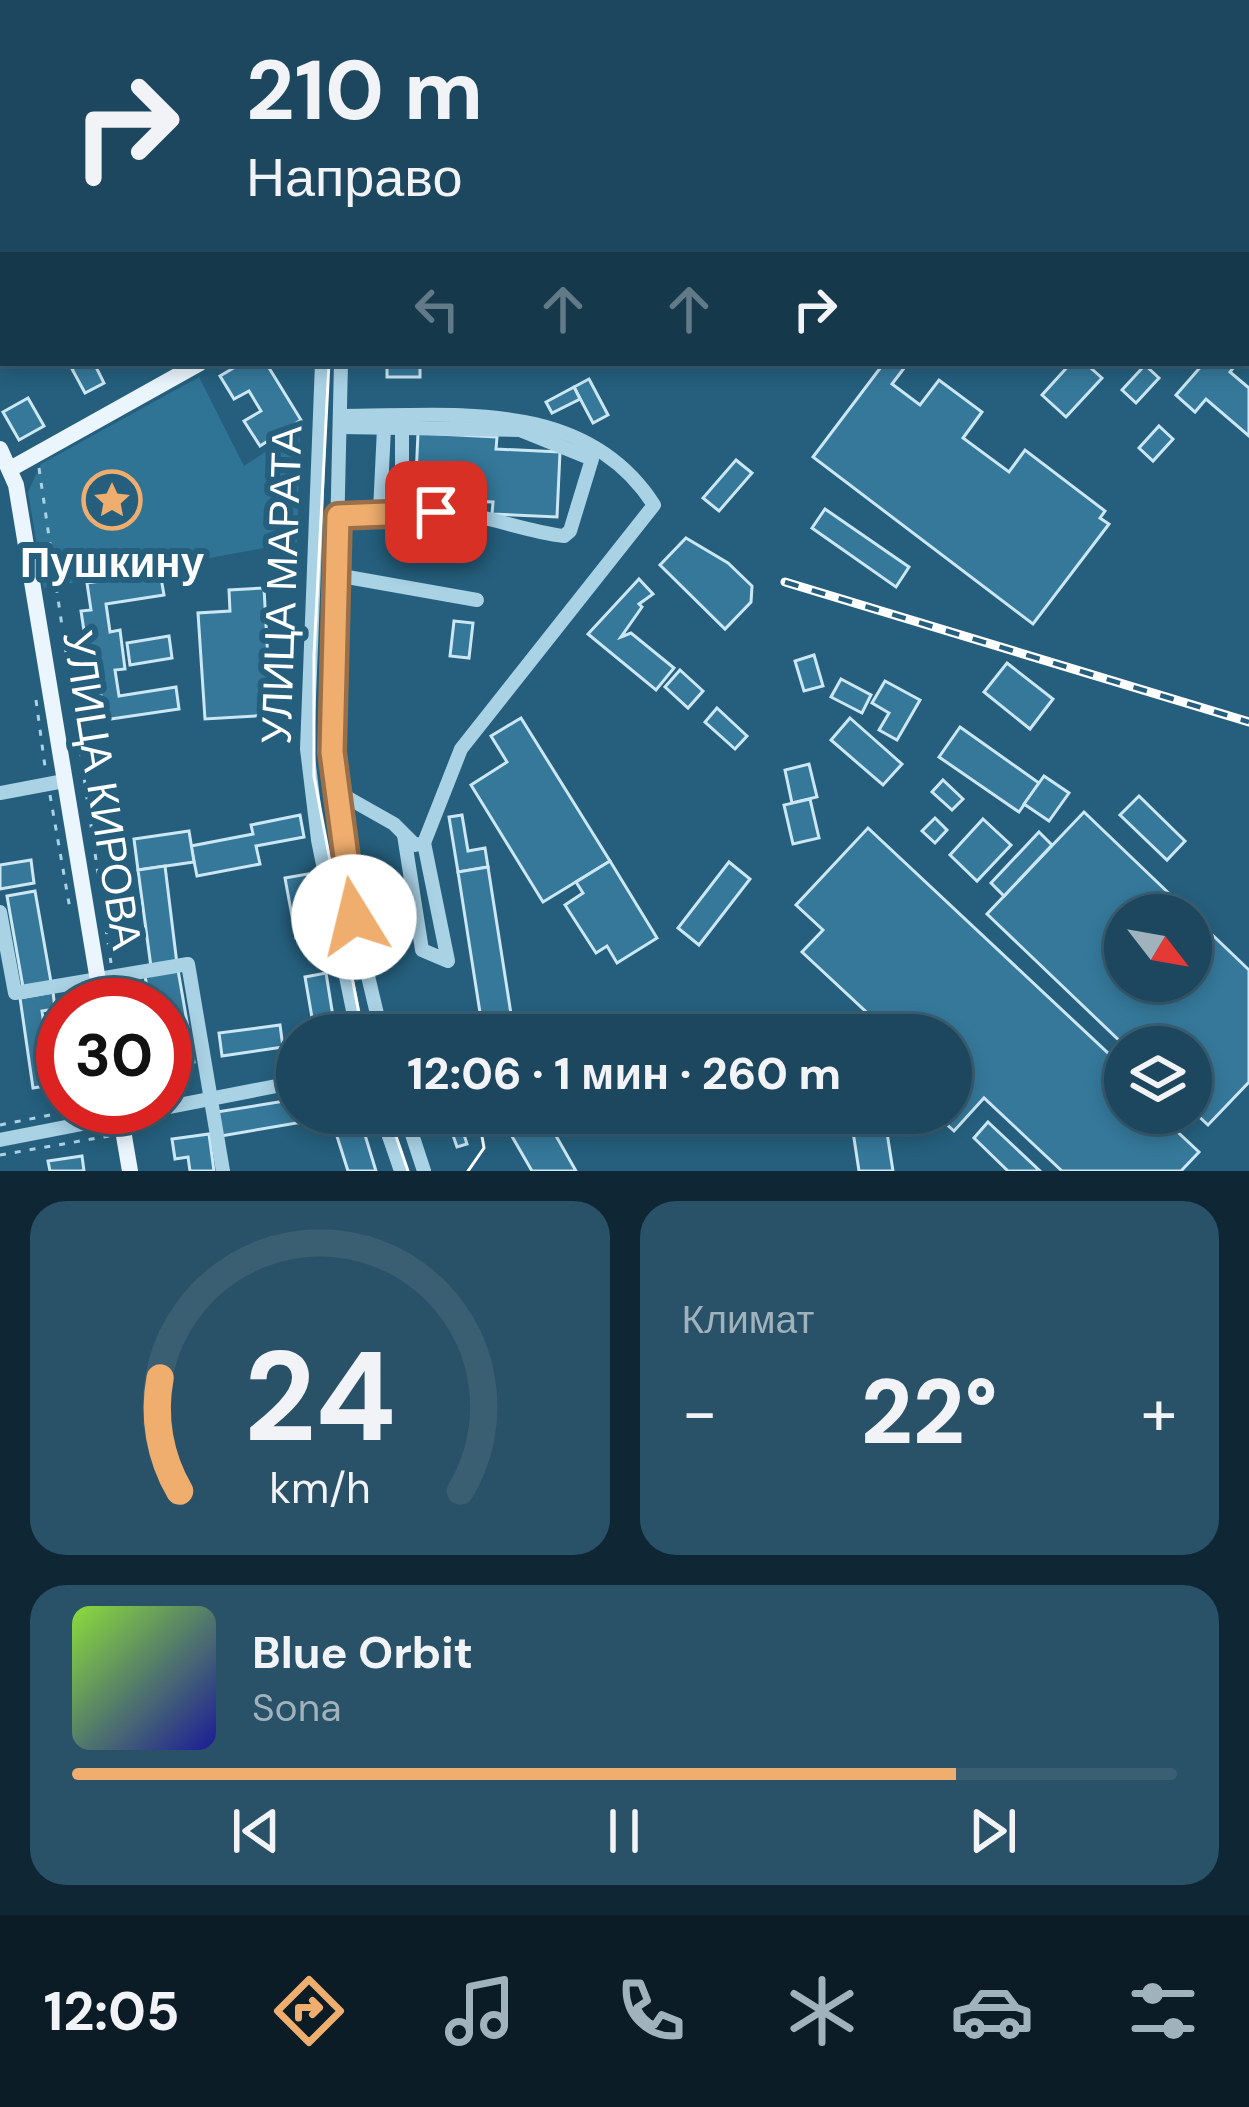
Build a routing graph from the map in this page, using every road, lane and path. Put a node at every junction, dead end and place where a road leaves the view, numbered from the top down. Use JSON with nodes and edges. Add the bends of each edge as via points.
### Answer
{"nodes":[{"id":1,"x":195,"y":366,"type":"edge"},
{"id":2,"x":322,"y":366,"type":"edge"},
{"id":3,"x":341,"y":366,"type":"edge"},
{"id":4,"x":340,"y":421,"type":"junction"},
{"id":5,"x":384,"y":428,"type":"junction"},
{"id":6,"x":402,"y":428,"type":"junction"},
{"id":7,"x":0,"y":449,"type":"edge"},
{"id":8,"x":34,"y":455,"type":"junction"},
{"id":9,"x":6,"y":471,"type":"edge"},
{"id":10,"x":402,"y":510,"type":"junction"},
{"id":11,"x":380,"y":511,"type":"junction"},
{"id":12,"x":338,"y":516,"type":"junction"},
{"id":13,"x":336,"y":575,"type":"junction"},
{"id":14,"x":477,"y":600,"type":"dead end"},
{"id":15,"x":64,"y":781,"type":"junction"},
{"id":16,"x":0,"y":793,"type":"edge"},
{"id":17,"x":335,"y":797,"type":"junction"},
{"id":18,"x":314,"y":808,"type":"junction"},
{"id":19,"x":404,"y":834,"type":"junction"},
{"id":20,"x":424,"y":843,"type":"junction"},
{"id":21,"x":0,"y":912,"type":"edge"},
{"id":22,"x":105,"y":978,"type":"junction"},
{"id":23,"x":190,"y":978,"type":"edge"},
{"id":24,"x":192,"y":988,"type":"edge"},
{"id":25,"x":36,"y":989,"type":"edge"},
{"id":26,"x":354,"y":1014,"type":"edge"},
{"id":27,"x":377,"y":1014,"type":"edge"},
{"id":28,"x":276,"y":1086,"type":"edge"},
{"id":29,"x":211,"y":1100,"type":"junction"},
{"id":30,"x":192,"y":1103,"type":"edge"},
{"id":31,"x":36,"y":1118,"type":"edge"},
{"id":32,"x":0,"y":1125,"type":"edge"},
{"id":33,"x":36,"y":1132,"type":"edge"},
{"id":34,"x":124,"y":1134,"type":"edge"},
{"id":35,"x":388,"y":1134,"type":"edge"},
{"id":36,"x":412,"y":1134,"type":"edge"},
{"id":37,"x":109,"y":1136,"type":"dead end"},
{"id":38,"x":0,"y":1140,"type":"edge"},
{"id":39,"x":0,"y":1155,"type":"edge"},
{"id":40,"x":130,"y":1171,"type":"edge"},
{"id":41,"x":223,"y":1171,"type":"edge"},
{"id":42,"x":401,"y":1171,"type":"edge"},
{"id":43,"x":424,"y":1171,"type":"edge"}],
"edges":[{"from":1,"to":8,"type":"main road"},
{"from":2,"to":18,"type":"street","name":"УЛИЦА МАРАТА","via":[[308,688]]},
{"from":3,"to":4,"type":"street","name":"УЛИЦА МАРАТА"},
{"from":4,"to":5,"type":"street"},
{"from":4,"to":12,"type":"street","name":"УЛИЦА МАРАТА"},
{"from":4,"to":20,"type":"street","via":[[514,417],[619,459],[654,506],[461,749]]},
{"from":5,"to":6,"type":"street"},
{"from":5,"to":11,"type":"street"},
{"from":6,"to":10,"type":"street"},
{"from":6,"to":10,"type":"street","via":[[520,430],[592,459],[564,536]]},
{"from":7,"to":9,"type":"main road","name":"УЛИЦА КИРОВА"},
{"from":8,"to":9,"type":"main road"},
{"from":8,"to":22,"type":"path","via":[[45,480]]},
{"from":9,"to":15,"type":"main road","name":"УЛИЦА КИРОВА"},
{"from":10,"to":11,"type":"street"},
{"from":11,"to":12,"type":"street"},
{"from":12,"to":13,"type":"street","name":"УЛИЦА МАРАТА"},
{"from":13,"to":14,"type":"street"},
{"from":13,"to":17,"type":"street","name":"УЛИЦА МАРАТА"},
{"from":15,"to":16,"type":"street"},
{"from":15,"to":22,"type":"main road","name":"УЛИЦА КИРОВА"},
{"from":17,"to":18,"type":"street"},
{"from":17,"to":19,"type":"street"},
{"from":17,"to":27,"type":"street","name":"УЛИЦА МАРАТА"},
{"from":18,"to":26,"type":"street","name":"УЛИЦА МАРАТА"},
{"from":19,"to":20,"type":"street"},
{"from":19,"to":20,"type":"street","via":[[422,950],[448,961]]},
{"from":21,"to":25,"type":"street","via":[[14,993]]},
{"from":22,"to":23,"type":"street","via":[[188,964]]},
{"from":24,"to":29,"type":"street"},
{"from":28,"to":29,"type":"street"},
{"from":29,"to":30,"type":"street"},
{"from":29,"to":41,"type":"street"},
{"from":31,"to":32,"type":"path"},
{"from":33,"to":38,"type":"street"},
{"from":34,"to":40,"type":"main road"},
{"from":35,"to":42,"type":"street"},
{"from":36,"to":43,"type":"street"},
{"from":37,"to":39,"type":"path"}]}
